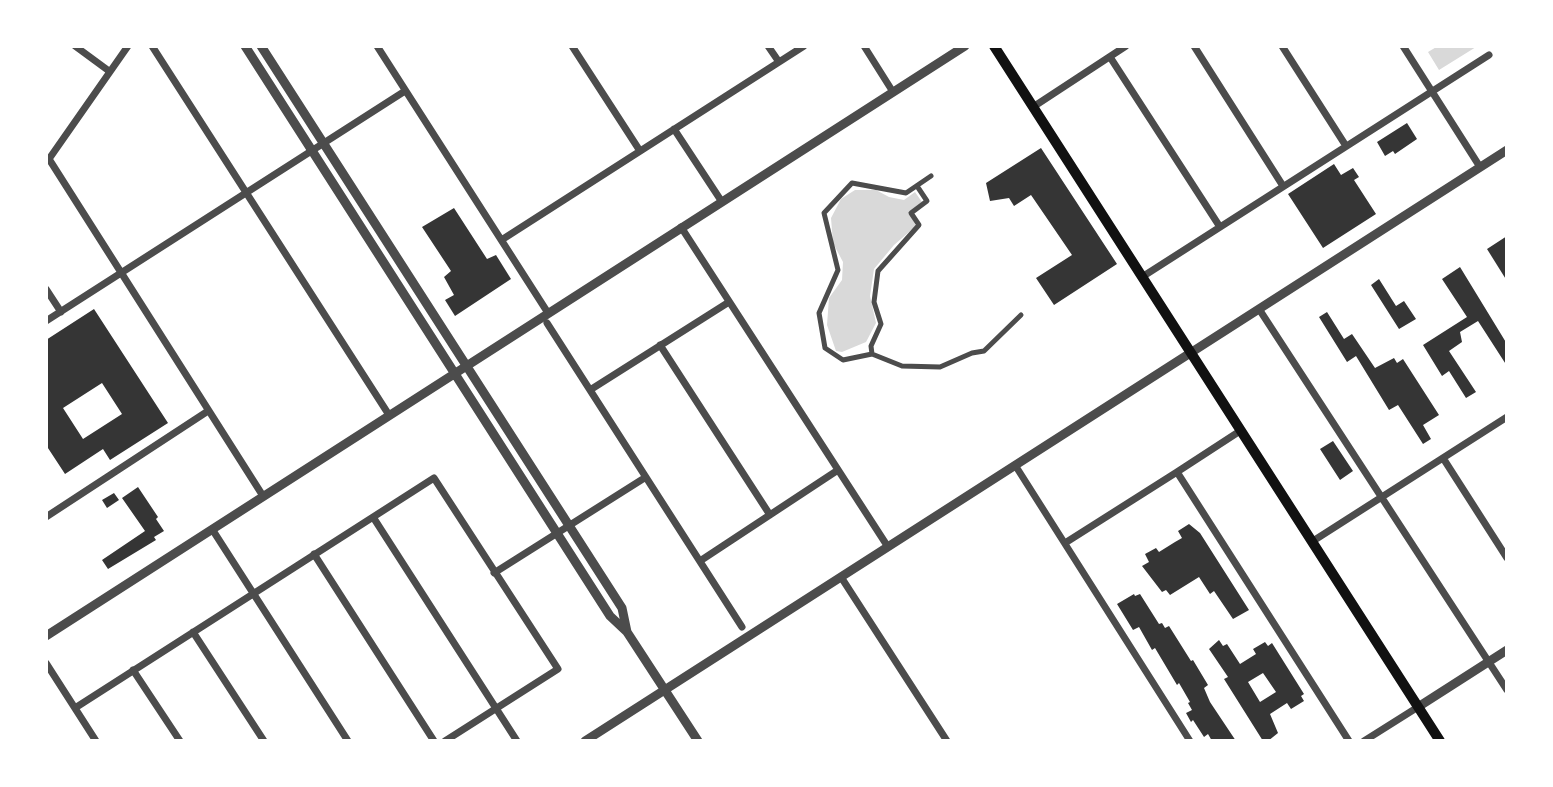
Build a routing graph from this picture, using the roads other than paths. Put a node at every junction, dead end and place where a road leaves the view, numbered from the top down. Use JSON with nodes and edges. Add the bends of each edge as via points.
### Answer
{"nodes":[{"id":1,"x":75,"y":46,"type":"edge"},
{"id":2,"x":128,"y":46,"type":"edge"},
{"id":3,"x":152,"y":46,"type":"edge"},
{"id":4,"x":245,"y":46,"type":"edge"},
{"id":5,"x":261,"y":46,"type":"edge"},
{"id":6,"x":377,"y":46,"type":"edge"},
{"id":7,"x":572,"y":46,"type":"edge"},
{"id":8,"x":768,"y":46,"type":"edge"},
{"id":9,"x":804,"y":46,"type":"edge"},
{"id":10,"x":864,"y":46,"type":"edge"},
{"id":11,"x":965,"y":46,"type":"edge"},
{"id":12,"x":994,"y":46,"type":"edge"},
{"id":13,"x":1126,"y":46,"type":"edge"},
{"id":14,"x":1194,"y":46,"type":"edge"},
{"id":15,"x":1282,"y":46,"type":"edge"},
{"id":16,"x":1403,"y":46,"type":"edge"},
{"id":17,"x":1489,"y":55,"type":"dead end"},
{"id":18,"x":1110,"y":57,"type":"junction"},
{"id":19,"x":779,"y":62,"type":"junction"},
{"id":20,"x":109,"y":71,"type":"junction"},
{"id":21,"x":405,"y":91,"type":"junction"},
{"id":22,"x":893,"y":92,"type":"junction"},
{"id":23,"x":1432,"y":92,"type":"junction"},
{"id":24,"x":1033,"y":107,"type":"junction"},
{"id":25,"x":674,"y":129,"type":"junction"},
{"id":26,"x":324,"y":143,"type":"junction"},
{"id":27,"x":1346,"y":146,"type":"junction"},
{"id":28,"x":312,"y":150,"type":"junction"},
{"id":29,"x":1507,"y":150,"type":"edge"},
{"id":30,"x":640,"y":151,"type":"junction"},
{"id":31,"x":1480,"y":167,"type":"junction"},
{"id":32,"x":931,"y":176,"type":"dead end"},
{"id":33,"x":917,"y":186,"type":"junction"},
{"id":34,"x":1283,"y":186,"type":"junction"},
{"id":35,"x":247,"y":193,"type":"junction"},
{"id":36,"x":722,"y":202,"type":"junction"},
{"id":37,"x":681,"y":227,"type":"junction"},
{"id":38,"x":1220,"y":227,"type":"junction"},
{"id":39,"x":503,"y":239,"type":"junction"},
{"id":40,"x":121,"y":274,"type":"junction"},
{"id":41,"x":1142,"y":277,"type":"junction"},
{"id":42,"x":46,"y":289,"type":"edge"},
{"id":43,"x":729,"y":302,"type":"junction"},
{"id":44,"x":1259,"y":309,"type":"junction"},
{"id":45,"x":61,"y":312,"type":"junction"},
{"id":46,"x":1021,"y":315,"type":"dead end"},
{"id":47,"x":548,"y":318,"type":"junction"},
{"id":48,"x":46,"y":321,"type":"edge"},
{"id":49,"x":660,"y":345,"type":"junction"},
{"id":50,"x":872,"y":354,"type":"junction"},
{"id":51,"x":1192,"y":354,"type":"junction"},
{"id":52,"x":467,"y":365,"type":"junction"},
{"id":53,"x":455,"y":373,"type":"junction"},
{"id":54,"x":590,"y":390,"type":"junction"},
{"id":55,"x":208,"y":411,"type":"junction"},
{"id":56,"x":389,"y":415,"type":"junction"},
{"id":57,"x":1506,"y":421,"type":"edge"},
{"id":58,"x":1240,"y":431,"type":"junction"},
{"id":59,"x":1443,"y":458,"type":"junction"},
{"id":60,"x":1015,"y":465,"type":"junction"},
{"id":61,"x":838,"y":470,"type":"junction"},
{"id":62,"x":1177,"y":472,"type":"junction"},
{"id":63,"x":646,"y":477,"type":"junction"},
{"id":64,"x":263,"y":496,"type":"junction"},
{"id":65,"x":1383,"y":497,"type":"junction"},
{"id":66,"x":770,"y":515,"type":"junction"},
{"id":67,"x":46,"y":517,"type":"edge"},
{"id":68,"x":373,"y":517,"type":"junction"},
{"id":69,"x":570,"y":525,"type":"junction"},
{"id":70,"x":212,"y":529,"type":"junction"},
{"id":71,"x":557,"y":533,"type":"junction"},
{"id":72,"x":1313,"y":541,"type":"junction"},
{"id":73,"x":1065,"y":543,"type":"junction"},
{"id":74,"x":888,"y":547,"type":"junction"},
{"id":75,"x":314,"y":554,"type":"junction"},
{"id":76,"x":1507,"y":558,"type":"edge"},
{"id":77,"x":700,"y":561,"type":"junction"},
{"id":78,"x":494,"y":573,"type":"junction"},
{"id":79,"x":841,"y":577,"type":"junction"},
{"id":80,"x":253,"y":594,"type":"junction"},
{"id":81,"x":742,"y":627,"type":"dead end"},
{"id":82,"x":193,"y":632,"type":"junction"},
{"id":83,"x":627,"y":632,"type":"junction"},
{"id":84,"x":46,"y":636,"type":"edge"},
{"id":85,"x":1507,"y":650,"type":"edge"},
{"id":86,"x":1489,"y":661,"type":"junction"},
{"id":87,"x":46,"y":663,"type":"edge"},
{"id":88,"x":133,"y":670,"type":"junction"},
{"id":89,"x":665,"y":690,"type":"junction"},
{"id":90,"x":1507,"y":690,"type":"edge"},
{"id":91,"x":1418,"y":707,"type":"junction"},
{"id":92,"x":75,"y":708,"type":"junction"},
{"id":93,"x":496,"y":709,"type":"junction"},
{"id":94,"x":96,"y":741,"type":"edge"},
{"id":95,"x":180,"y":741,"type":"edge"},
{"id":96,"x":264,"y":741,"type":"edge"},
{"id":97,"x":348,"y":741,"type":"edge"},
{"id":98,"x":434,"y":741,"type":"edge"},
{"id":99,"x":445,"y":741,"type":"edge"},
{"id":100,"x":517,"y":741,"type":"edge"},
{"id":101,"x":585,"y":741,"type":"edge"},
{"id":102,"x":698,"y":741,"type":"edge"},
{"id":103,"x":947,"y":741,"type":"edge"},
{"id":104,"x":1190,"y":741,"type":"edge"},
{"id":105,"x":1349,"y":741,"type":"edge"},
{"id":106,"x":1364,"y":741,"type":"edge"},
{"id":107,"x":1440,"y":741,"type":"edge"}],
"edges":[{"from":1,"to":20,"type":"street"},
{"from":2,"to":20,"type":"street"},
{"from":3,"to":35,"type":"street"},
{"from":4,"to":28,"type":"street"},
{"from":5,"to":26,"type":"street"},
{"from":6,"to":21,"type":"street"},
{"from":7,"to":30,"type":"street"},
{"from":8,"to":19,"type":"street"},
{"from":9,"to":19,"type":"street"},
{"from":10,"to":22,"type":"street"},
{"from":11,"to":22,"type":"street"},
{"from":12,"to":24,"type":"main road"},
{"from":13,"to":18,"type":"street"},
{"from":14,"to":34,"type":"street"},
{"from":15,"to":27,"type":"street"},
{"from":16,"to":23,"type":"street"},
{"from":17,"to":23,"type":"street"},
{"from":18,"to":24,"type":"street"},
{"from":18,"to":38,"type":"street"},
{"from":19,"to":25,"type":"street"},
{"from":20,"to":40,"type":"street","via":[[49,159]]},
{"from":21,"to":26,"type":"street"},
{"from":21,"to":39,"type":"street"},
{"from":22,"to":36,"type":"street"},
{"from":23,"to":27,"type":"street"},
{"from":23,"to":31,"type":"street"},
{"from":24,"to":41,"type":"main road"},
{"from":25,"to":30,"type":"street"},
{"from":25,"to":36,"type":"street"},
{"from":26,"to":28,"type":"street"},
{"from":26,"to":52,"type":"street"},
{"from":27,"to":34,"type":"street"},
{"from":28,"to":35,"type":"street"},
{"from":28,"to":53,"type":"street"},
{"from":29,"to":31,"type":"street"},
{"from":30,"to":39,"type":"street"},
{"from":31,"to":44,"type":"street"},
{"from":32,"to":33,"type":"street"},
{"from":33,"to":50,"type":"street","via":[[927,201],[911,213],[919,225],[878,271],[874,302],[881,324]]},
{"from":33,"to":50,"type":"street","via":[[906,193],[852,183],[824,213],[838,270],[819,313],[825,348],[843,360]]},
{"from":34,"to":38,"type":"street"},
{"from":35,"to":40,"type":"street"},
{"from":35,"to":56,"type":"street"},
{"from":36,"to":37,"type":"street"},
{"from":37,"to":43,"type":"street"},
{"from":37,"to":47,"type":"street"},
{"from":38,"to":41,"type":"street"},
{"from":39,"to":47,"type":"street"},
{"from":40,"to":45,"type":"street"},
{"from":40,"to":55,"type":"street"},
{"from":41,"to":51,"type":"main road"},
{"from":42,"to":45,"type":"street"},
{"from":43,"to":49,"type":"street"},
{"from":43,"to":61,"type":"street"},
{"from":44,"to":51,"type":"street"},
{"from":44,"to":65,"type":"street"},
{"from":45,"to":48,"type":"street"},
{"from":46,"to":50,"type":"street","via":[[984,351],[940,367],[902,366]]},
{"from":47,"to":52,"type":"street"},
{"from":47,"to":54,"type":"street"},
{"from":49,"to":54,"type":"street"},
{"from":49,"to":66,"type":"street"},
{"from":51,"to":58,"type":"main road"},
{"from":51,"to":60,"type":"street"},
{"from":52,"to":53,"type":"street"},
{"from":52,"to":69,"type":"street"},
{"from":53,"to":56,"type":"street"},
{"from":53,"to":71,"type":"street"},
{"from":54,"to":63,"type":"street"},
{"from":55,"to":64,"type":"street"},
{"from":55,"to":67,"type":"street"},
{"from":56,"to":64,"type":"street"},
{"from":57,"to":59,"type":"street"},
{"from":58,"to":62,"type":"street"},
{"from":58,"to":72,"type":"main road"},
{"from":59,"to":65,"type":"street"},
{"from":59,"to":76,"type":"street"},
{"from":60,"to":73,"type":"street"},
{"from":60,"to":74,"type":"street"},
{"from":61,"to":66,"type":"street"},
{"from":61,"to":74,"type":"street"},
{"from":62,"to":73,"type":"street"},
{"from":62,"to":105,"type":"street"},
{"from":63,"to":69,"type":"street"},
{"from":63,"to":77,"type":"street"},
{"from":64,"to":70,"type":"street"},
{"from":65,"to":72,"type":"street"},
{"from":65,"to":86,"type":"street"},
{"from":66,"to":77,"type":"street"},
{"from":68,"to":75,"type":"street"},
{"from":68,"to":78,"type":"street","via":[[434,478]]},
{"from":68,"to":93,"type":"street"},
{"from":69,"to":71,"type":"street"},
{"from":69,"to":83,"type":"street","via":[[622,608]]},
{"from":70,"to":80,"type":"street"},
{"from":70,"to":84,"type":"street"},
{"from":71,"to":78,"type":"street"},
{"from":71,"to":83,"type":"street","via":[[610,616]]},
{"from":72,"to":91,"type":"main road"},
{"from":73,"to":104,"type":"street"},
{"from":74,"to":79,"type":"street"},
{"from":75,"to":80,"type":"street"},
{"from":75,"to":98,"type":"street"},
{"from":77,"to":81,"type":"street"},
{"from":78,"to":93,"type":"street","via":[[558,669]]},
{"from":79,"to":89,"type":"street"},
{"from":79,"to":103,"type":"street"},
{"from":80,"to":82,"type":"street"},
{"from":80,"to":97,"type":"street"},
{"from":82,"to":88,"type":"street"},
{"from":82,"to":96,"type":"street"},
{"from":83,"to":89,"type":"street"},
{"from":85,"to":86,"type":"street"},
{"from":86,"to":90,"type":"street"},
{"from":86,"to":91,"type":"street"},
{"from":87,"to":92,"type":"street"},
{"from":88,"to":92,"type":"street"},
{"from":88,"to":95,"type":"street"},
{"from":89,"to":101,"type":"street"},
{"from":89,"to":102,"type":"street"},
{"from":91,"to":106,"type":"street"},
{"from":91,"to":107,"type":"main road"},
{"from":92,"to":94,"type":"street"},
{"from":93,"to":99,"type":"street"},
{"from":93,"to":100,"type":"street"}]}
